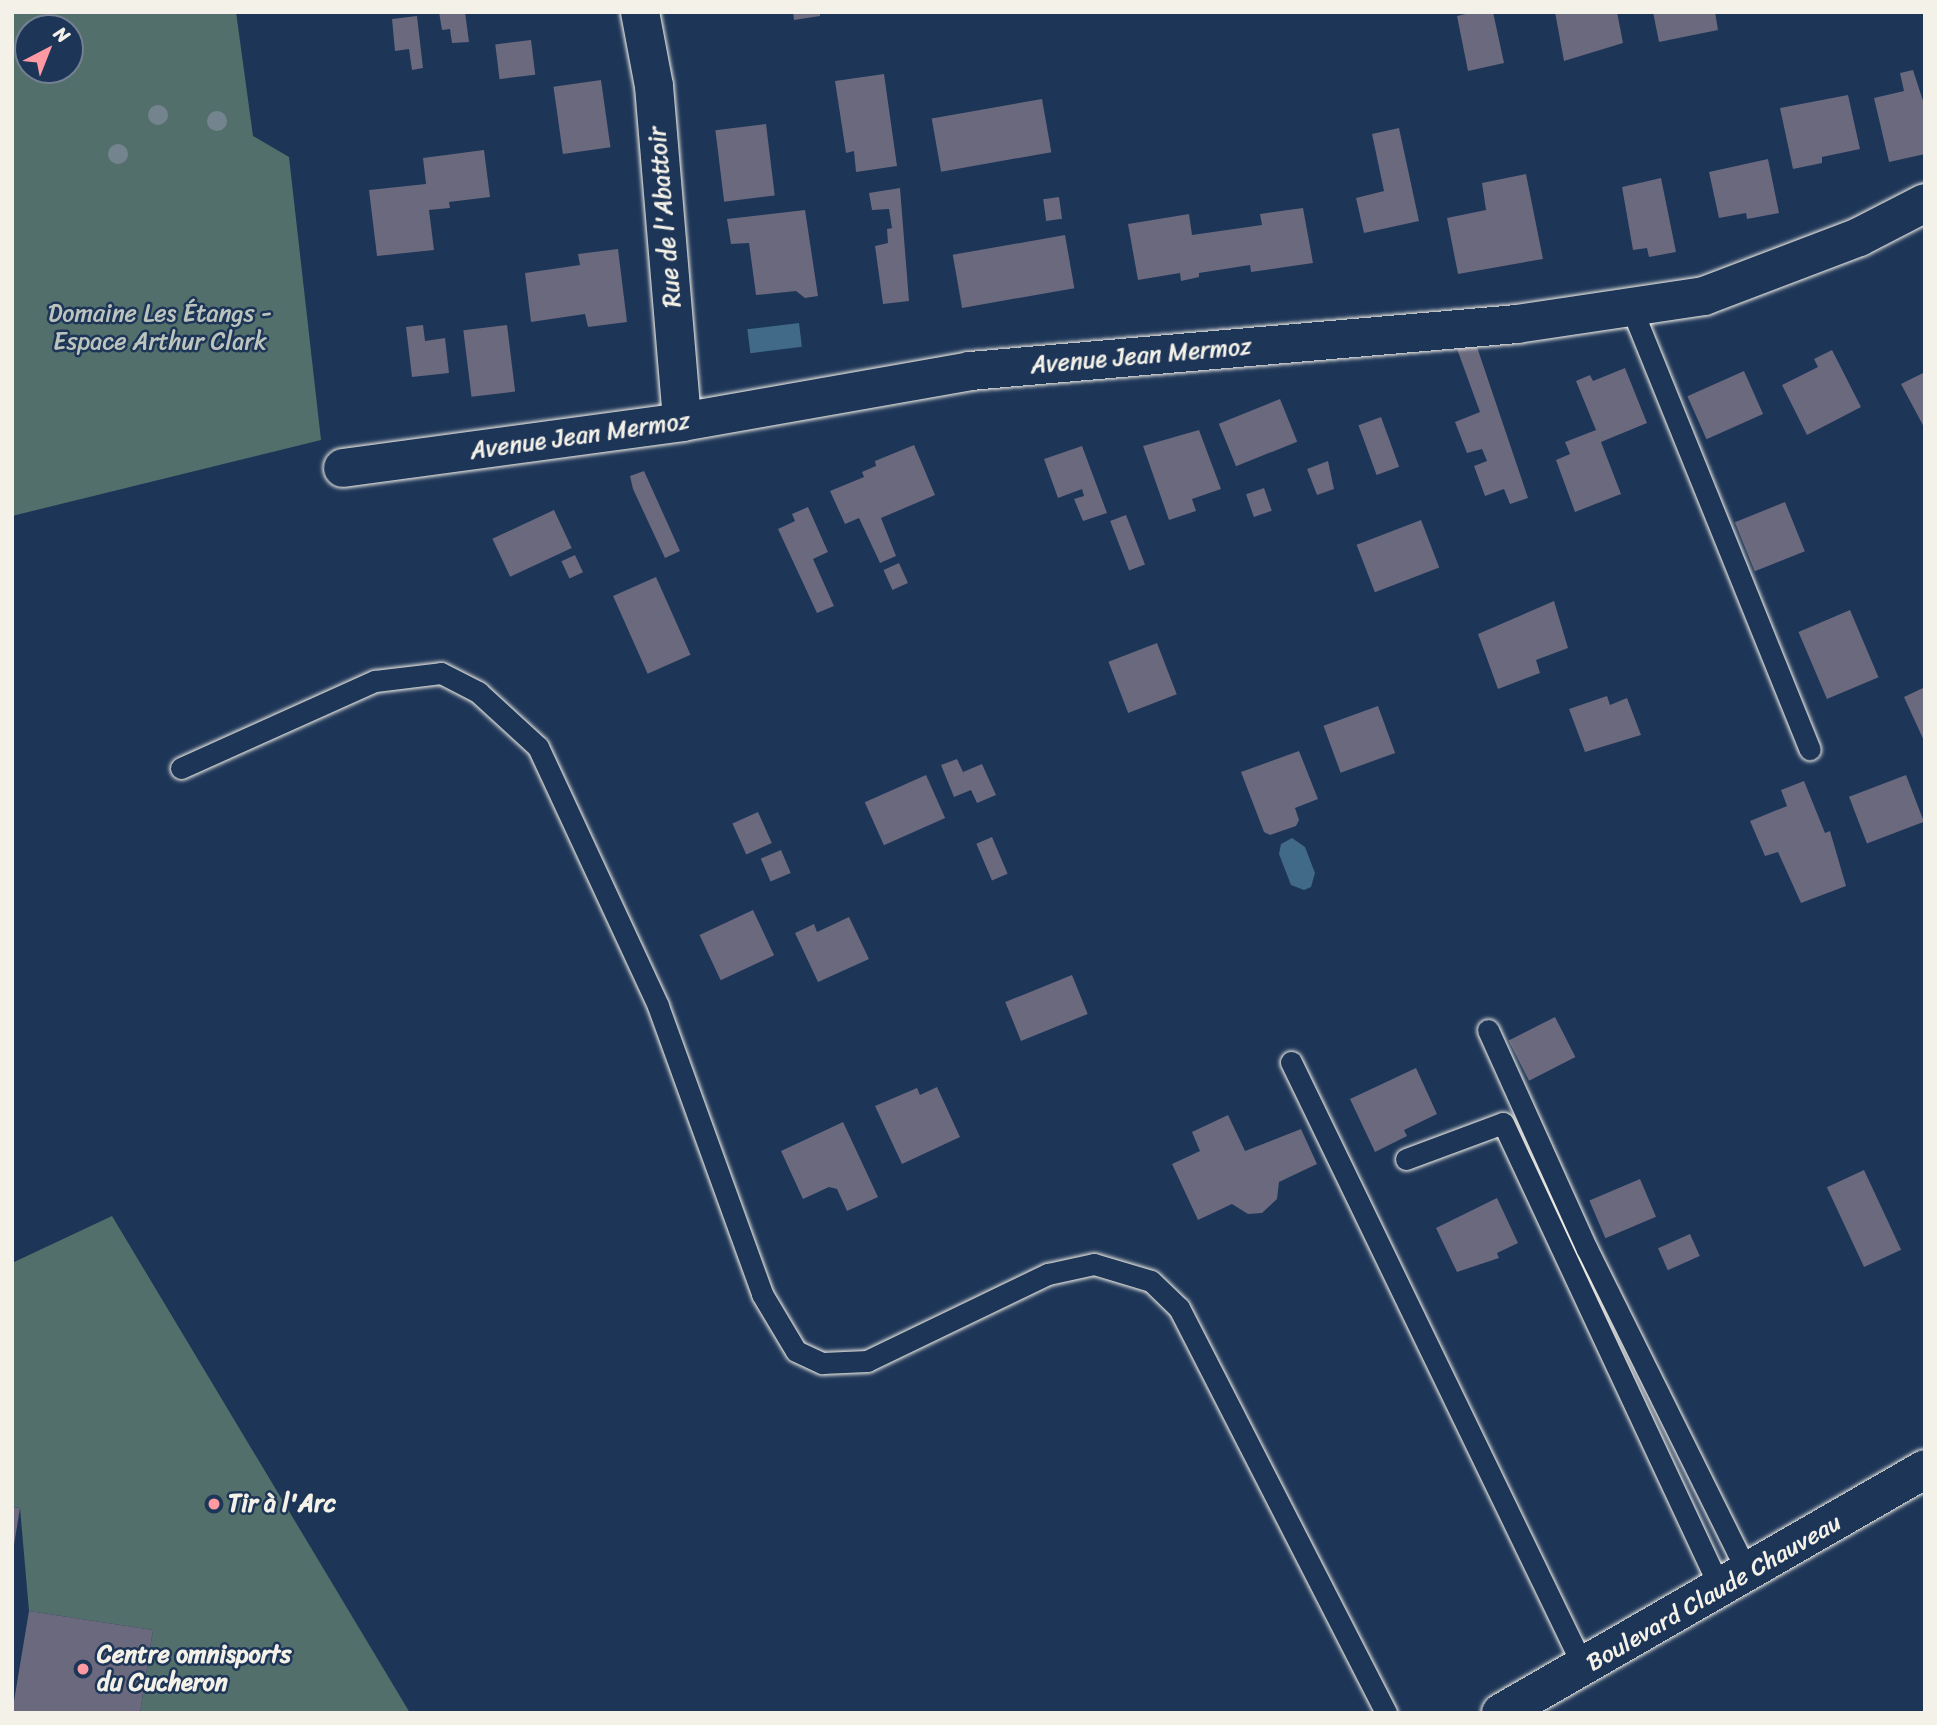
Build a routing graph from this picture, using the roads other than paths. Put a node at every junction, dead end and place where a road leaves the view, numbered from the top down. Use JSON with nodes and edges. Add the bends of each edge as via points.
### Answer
{"nodes":[{"id":1,"x":640,"y":12,"type":"edge"},
{"id":2,"x":1925,"y":203,"type":"edge"},
{"id":3,"x":1631,"y":307,"type":"junction"},
{"id":4,"x":682,"y":422,"type":"junction"},
{"id":5,"x":343,"y":468,"type":"dead end"},
{"id":6,"x":1810,"y":749,"type":"dead end"},
{"id":7,"x":181,"y":768,"type":"dead end"},
{"id":8,"x":1488,"y":1030,"type":"dead end"},
{"id":9,"x":1291,"y":1062,"type":"dead end"},
{"id":10,"x":1406,"y":1160,"type":"dead end"},
{"id":11,"x":1925,"y":1469,"type":"edge"},
{"id":12,"x":1734,"y":1582,"type":"junction"},
{"id":13,"x":1584,"y":1668,"type":"junction"},
{"id":14,"x":1386,"y":1713,"type":"edge"},
{"id":15,"x":1501,"y":1713,"type":"edge"}],
"edges":[{"from":1,"to":4,"type":"street","name":"Rue de l'Abattoir","via":[[654,86]]},
{"from":2,"to":3,"type":"street","name":"Avenue Jean Mermoz","via":[[1860,237],[1704,296]]},
{"from":3,"to":4,"type":"street","name":"Avenue Jean Mermoz","via":[[1517,324],[970,371]]},
{"from":3,"to":6,"type":"lane"},
{"from":4,"to":5,"type":"street","name":"Avenue Jean Mermoz"},
{"from":7,"to":14,"type":"lane","via":[[375,681],[441,673],[478,692],[538,747],[658,1006],[762,1294],[796,1351],[822,1363],[867,1361],[1048,1274],[1094,1264],[1151,1281],[1179,1308]]},
{"from":8,"to":12,"type":"lane"},
{"from":9,"to":13,"type":"lane"},
{"from":10,"to":12,"type":"lane","via":[[1503,1123]]},
{"from":11,"to":12,"type":"street","name":"Boulevard Claude Chauveau"},
{"from":12,"to":13,"type":"street","name":"Boulevard Claude Chauveau"},
{"from":13,"to":15,"type":"street","name":"Boulevard Claude Chauveau"}]}
